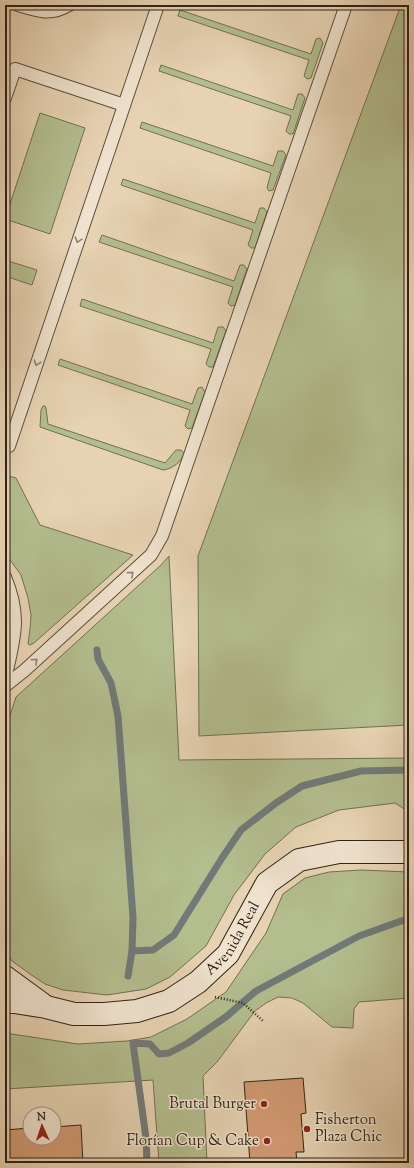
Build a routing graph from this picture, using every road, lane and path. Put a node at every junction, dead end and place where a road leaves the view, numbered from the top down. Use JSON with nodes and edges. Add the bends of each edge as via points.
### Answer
{"nodes":[{"id":1,"x":18,"y":5,"type":"edge"},
{"id":2,"x":69,"y":5,"type":"edge"},
{"id":3,"x":158,"y":5,"type":"edge"},
{"id":4,"x":346,"y":5,"type":"edge"},
{"id":5,"x":5,"y":98,"type":"edge"},
{"id":6,"x":124,"y":105,"type":"junction"},
{"id":7,"x":9,"y":446,"type":"dead end"},
{"id":8,"x":5,"y":578,"type":"edge"},
{"id":9,"x":5,"y":679,"type":"edge"},
{"id":10,"x":5,"y":686,"type":"edge"},
{"id":11,"x":409,"y":852,"type":"edge"},
{"id":12,"x":5,"y":977,"type":"edge"},
{"id":13,"x":211,"y":996,"type":"dead end"},
{"id":14,"x":5,"y":1002,"type":"edge"},
{"id":15,"x":46,"y":1007,"type":"junction"},
{"id":16,"x":263,"y":1021,"type":"dead end"}],
"edges":[{"from":1,"to":2,"type":"lane","via":[[49,12],[61,10]]},
{"from":3,"to":6,"type":"lane"},
{"from":10,"to":4,"type":"lane","one_way":true,"via":[[151,555],[162,536]]},
{"from":5,"to":6,"type":"lane","via":[[15,69]]},
{"from":6,"to":7,"type":"lane","one_way":true},
{"from":8,"to":9,"type":"lane","via":[[15,606],[16,623]]},
{"from":11,"to":15,"type":"main road","name":"Avenida Real","via":[[339,852],[299,860],[267,883],[228,954],[198,982],[169,1001],[137,1012],[104,1014],[74,1014]]},
{"from":12,"to":15,"type":"main road","name":"Avenida Real"},
{"from":13,"to":16,"type":"path","via":[[243,1002]]},
{"from":14,"to":15,"type":"main road","name":"Avenida Real"}]}
